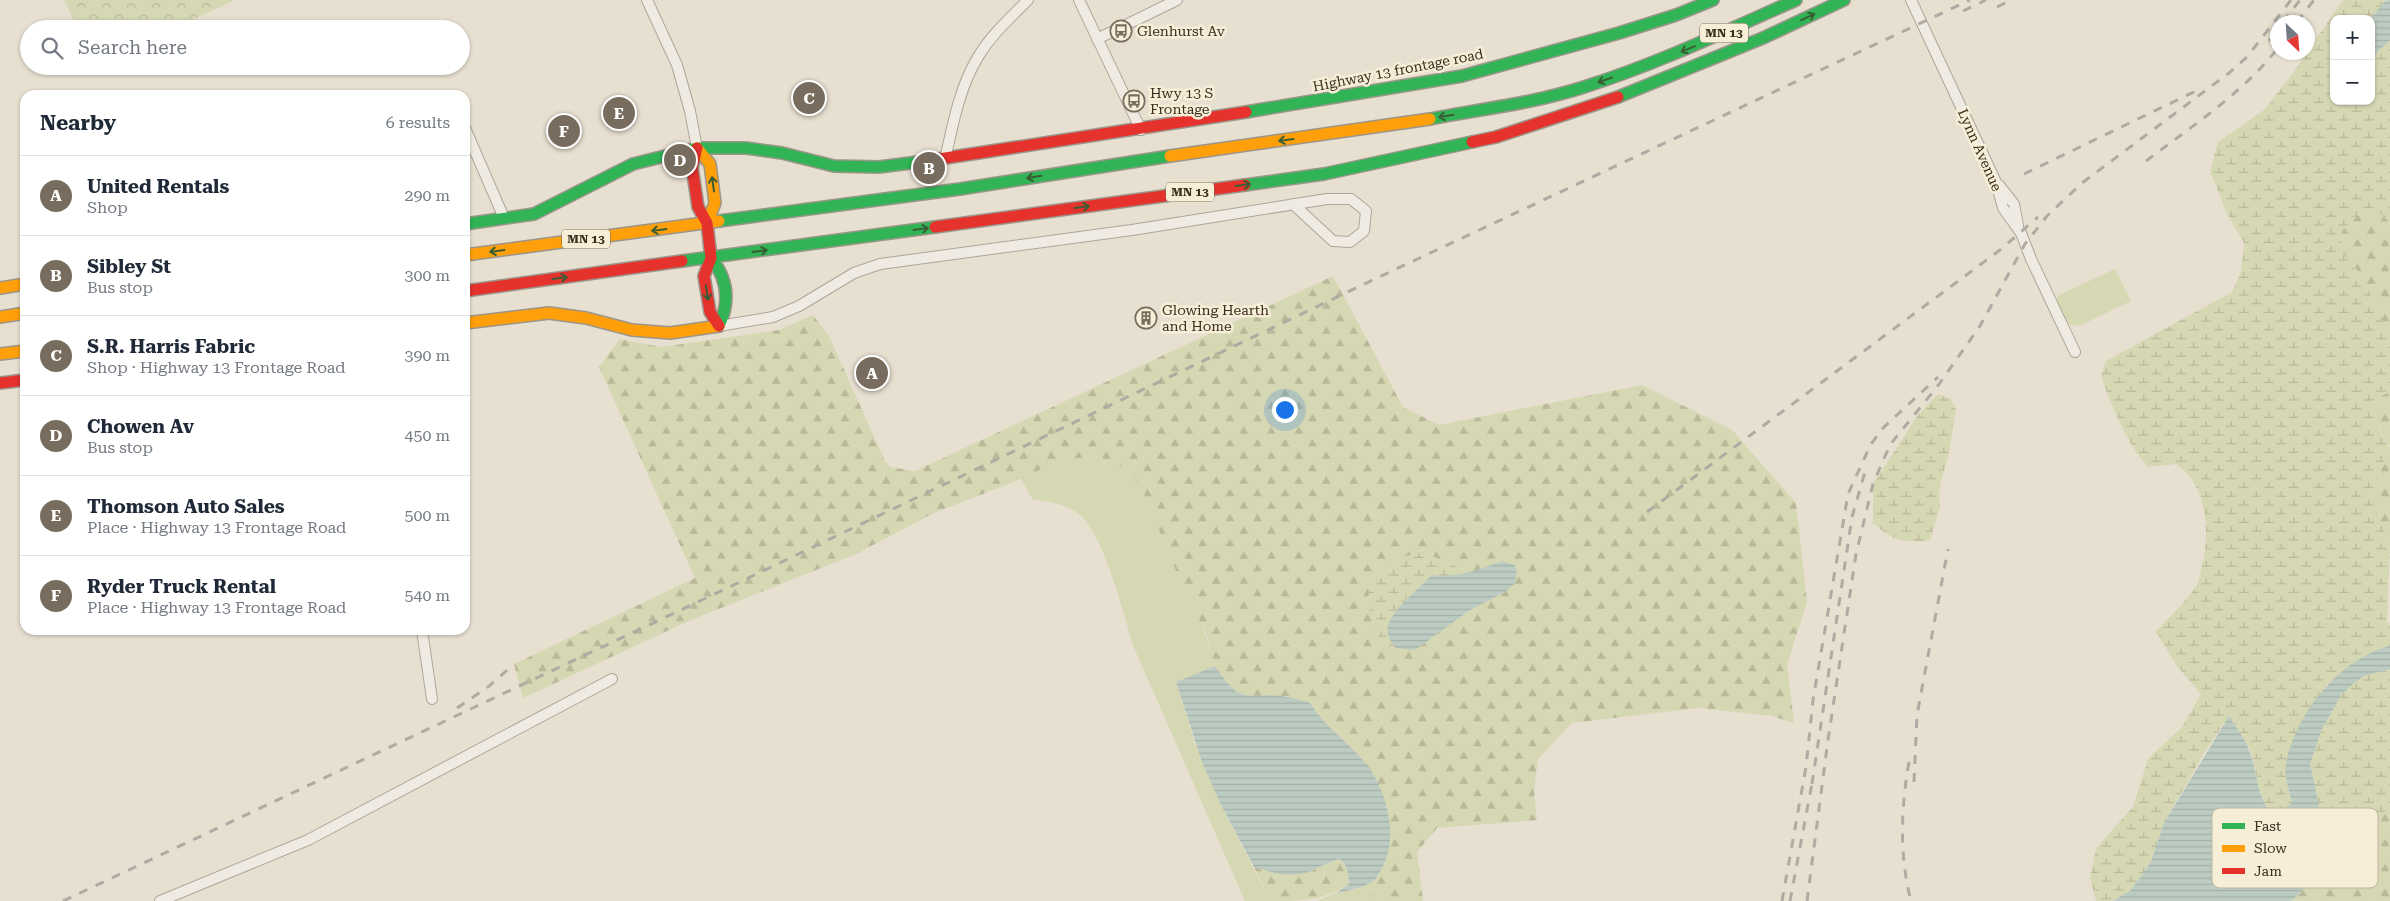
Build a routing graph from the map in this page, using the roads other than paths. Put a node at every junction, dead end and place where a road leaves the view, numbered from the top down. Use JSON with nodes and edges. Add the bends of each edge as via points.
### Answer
{"nodes":[{"id":1,"x":647,"y":0,"type":"edge"},
{"id":2,"x":1028,"y":0,"type":"edge"},
{"id":3,"x":1079,"y":0,"type":"edge"},
{"id":4,"x":1177,"y":0,"type":"edge"},
{"id":5,"x":1713,"y":0,"type":"edge"},
{"id":6,"x":1796,"y":0,"type":"edge"},
{"id":7,"x":1844,"y":0,"type":"edge"},
{"id":8,"x":1911,"y":0,"type":"edge"},
{"id":9,"x":1097,"y":39,"type":"junction"},
{"id":10,"x":1141,"y":130,"type":"junction"},
{"id":11,"x":470,"y":140,"type":"edge"},
{"id":12,"x":697,"y":148,"type":"junction"},
{"id":13,"x":945,"y":159,"type":"junction"},
{"id":14,"x":1293,"y":204,"type":"junction"},
{"id":15,"x":504,"y":218,"type":"junction"},
{"id":16,"x":470,"y":223,"type":"edge"},
{"id":17,"x":707,"y":223,"type":"junction"},
{"id":18,"x":470,"y":254,"type":"edge"},
{"id":19,"x":712,"y":258,"type":"junction"},
{"id":20,"x":20,"y":285,"type":"edge"},
{"id":21,"x":0,"y":288,"type":"edge"},
{"id":22,"x":470,"y":290,"type":"edge"},
{"id":23,"x":20,"y":315,"type":"edge"},
{"id":24,"x":0,"y":317,"type":"edge"},
{"id":25,"x":470,"y":322,"type":"edge"},
{"id":26,"x":719,"y":326,"type":"junction"},
{"id":27,"x":20,"y":351,"type":"edge"},
{"id":28,"x":2076,"y":352,"type":"dead end"},
{"id":29,"x":0,"y":354,"type":"edge"},
{"id":30,"x":20,"y":381,"type":"edge"},
{"id":31,"x":0,"y":383,"type":"edge"},
{"id":32,"x":423,"y":635,"type":"edge"},
{"id":33,"x":612,"y":679,"type":"dead end"},
{"id":34,"x":432,"y":699,"type":"dead end"},
{"id":35,"x":160,"y":901,"type":"edge"}],
"edges":[{"from":1,"to":12,"type":"street","via":[[677,65]]},
{"from":2,"to":13,"type":"street","via":[[1002,25],[978,57],[960,97]]},
{"from":3,"to":9,"type":"street"},
{"from":4,"to":9,"type":"street"},
{"from":5,"to":10,"type":"main road","name":"Highway 13 frontage road","via":[[1619,33],[1462,76]]},
{"from":6,"to":17,"type":"main road","number":"MN 13","one_way":true,"via":[[1651,64],[1582,88],[1528,101],[1396,125]]},
{"from":19,"to":7,"type":"main road","number":"MN 13","one_way":true,"via":[[1324,174],[1496,137],[1659,82]]},
{"from":8,"to":28,"type":"street","name":"Lynn Avenue","via":[[1996,182],[2003,208],[2018,229]]},
{"from":9,"to":10,"type":"street"},
{"from":10,"to":13,"type":"main road"},
{"from":11,"to":15,"type":"street"},
{"from":12,"to":13,"type":"main road","via":[[746,148],[834,166],[878,167]]},
{"from":12,"to":15,"type":"main road","via":[[633,164],[534,214]]},
{"from":12,"to":17,"type":"main road","via":[[692,167],[698,207]]},
{"from":17,"to":12,"type":"main road","one_way":true,"via":[[715,203],[710,164]]},
{"from":14,"to":14,"type":"street","via":[[1333,241],[1350,242],[1364,231],[1366,211],[1351,199]]},
{"from":14,"to":26,"type":"street","via":[[1132,230],[880,264],[854,273],[799,306],[773,317]]},
{"from":15,"to":16,"type":"main road"},
{"from":17,"to":18,"type":"main road","number":"MN 13","one_way":true},
{"from":17,"to":19,"type":"main road"},
{"from":22,"to":19,"type":"main road","number":"MN 13","one_way":true},
{"from":19,"to":26,"type":"main road","one_way":true,"via":[[704,276],[710,312]]},
{"from":19,"to":26,"type":"main road","via":[[722,272],[727,309]]},
{"from":20,"to":21,"type":"main road"},
{"from":23,"to":24,"type":"main road"},
{"from":25,"to":26,"type":"main road","via":[[550,313],[632,330],[670,334]]},
{"from":27,"to":29,"type":"main road"},
{"from":30,"to":31,"type":"main road"},
{"from":32,"to":34,"type":"street"},
{"from":33,"to":35,"type":"street","via":[[308,840]]}]}
